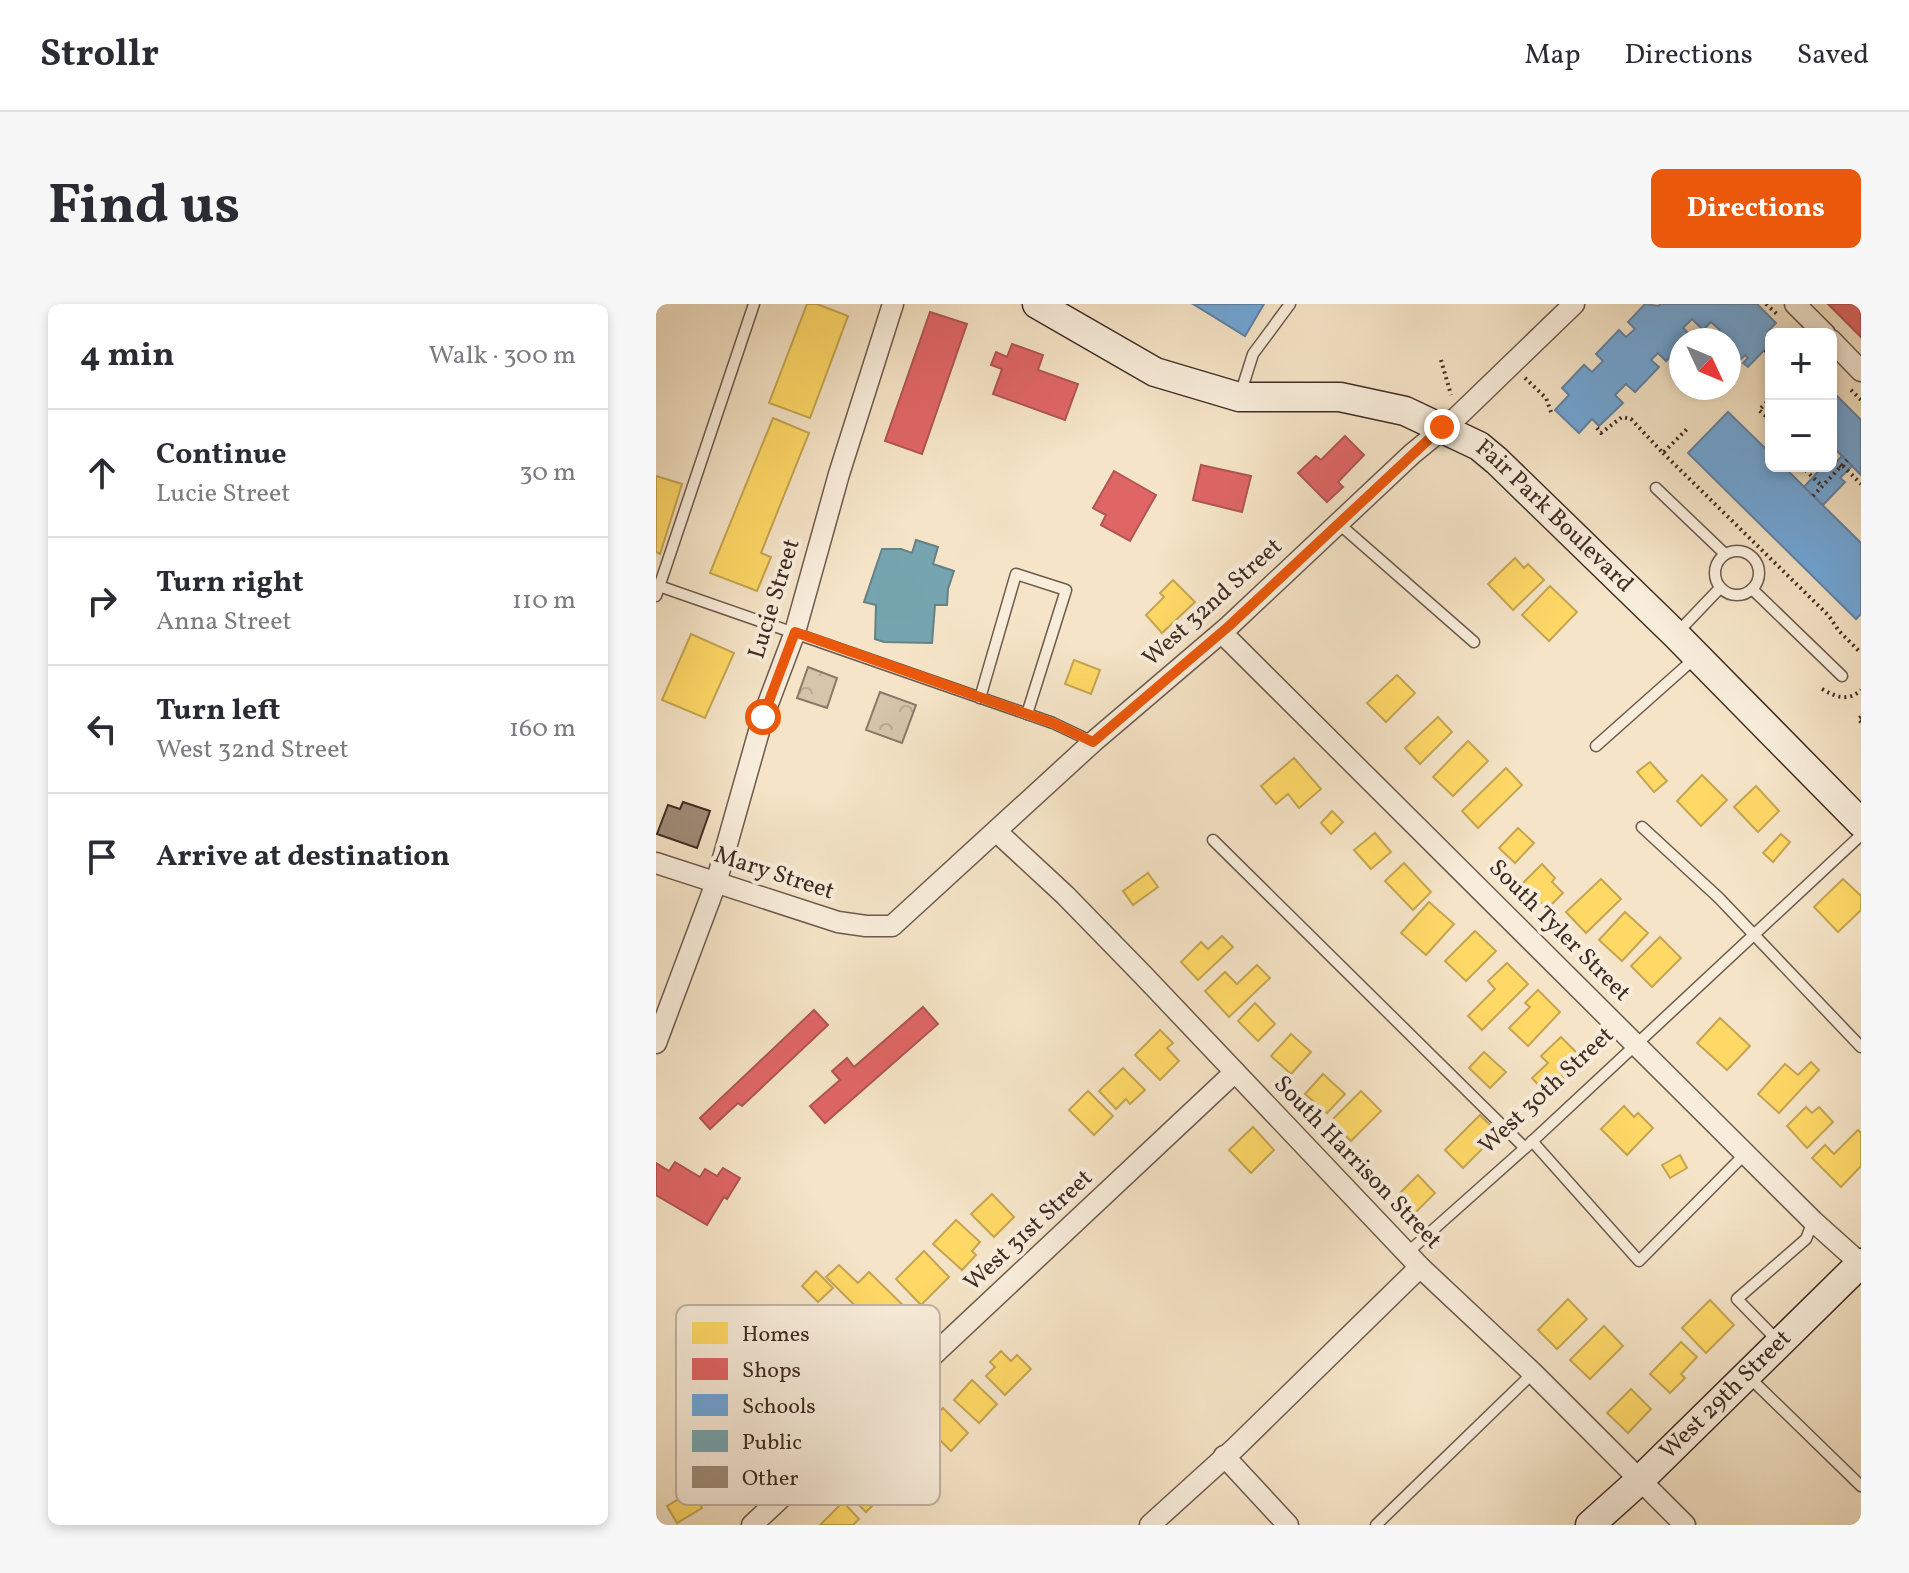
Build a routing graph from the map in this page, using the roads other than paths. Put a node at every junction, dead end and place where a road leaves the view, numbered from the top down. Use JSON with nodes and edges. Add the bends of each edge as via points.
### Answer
{"nodes":[{"id":1,"x":754,"y":304,"type":"edge"},
{"id":2,"x":893,"y":304,"type":"edge"},
{"id":3,"x":1037,"y":304,"type":"edge"},
{"id":4,"x":1290,"y":304,"type":"edge"},
{"id":5,"x":1574,"y":304,"type":"edge"},
{"id":6,"x":1795,"y":304,"type":"edge"},
{"id":7,"x":1819,"y":328,"type":"edge"},
{"id":8,"x":1837,"y":346,"type":"edge"},
{"id":9,"x":1861,"y":371,"type":"edge"},
{"id":10,"x":1239,"y":397,"type":"junction"},
{"id":11,"x":1442,"y":427,"type":"junction"},
{"id":12,"x":1656,"y":488,"type":"dead end"},
{"id":13,"x":1338,"y":523,"type":"junction"},
{"id":14,"x":1725,"y":554,"type":"junction"},
{"id":15,"x":1720,"y":588,"type":"junction"},
{"id":16,"x":1752,"y":589,"type":"junction"},
{"id":17,"x":658,"y":591,"type":"edge"},
{"id":18,"x":795,"y":632,"type":"junction"},
{"id":19,"x":1222,"y":633,"type":"junction"},
{"id":20,"x":1675,"y":634,"type":"junction"},
{"id":21,"x":1474,"y":642,"type":"dead end"},
{"id":22,"x":1697,"y":657,"type":"junction"},
{"id":23,"x":1842,"y":676,"type":"dead end"},
{"id":24,"x":980,"y":698,"type":"junction"},
{"id":25,"x":1027,"y":714,"type":"junction"},
{"id":26,"x":1093,"y":742,"type":"junction"},
{"id":27,"x":1596,"y":746,"type":"dead end"},
{"id":28,"x":1861,"y":823,"type":"edge"},
{"id":29,"x":1642,"y":827,"type":"dead end"},
{"id":30,"x":997,"y":832,"type":"junction"},
{"id":31,"x":1861,"y":835,"type":"edge"},
{"id":32,"x":1213,"y":840,"type":"dead end"},
{"id":33,"x":656,"y":863,"type":"edge"},
{"id":34,"x":716,"y":883,"type":"junction"},
{"id":35,"x":879,"y":927,"type":"joint"},
{"id":36,"x":1753,"y":936,"type":"junction"},
{"id":37,"x":656,"y":1043,"type":"edge"},
{"id":38,"x":1637,"y":1044,"type":"junction"},
{"id":39,"x":1861,"y":1047,"type":"edge"},
{"id":40,"x":1235,"y":1072,"type":"junction"},
{"id":41,"x":1529,"y":1145,"type":"junction"},
{"id":42,"x":1746,"y":1153,"type":"junction"},
{"id":43,"x":1813,"y":1221,"type":"junction"},
{"id":44,"x":1413,"y":1260,"type":"junction"},
{"id":45,"x":1861,"y":1264,"type":"edge"},
{"id":46,"x":1779,"y":1341,"type":"junction"},
{"id":47,"x":940,"y":1349,"type":"edge"},
{"id":48,"x":1749,"y":1371,"type":"junction"},
{"id":49,"x":1533,"y":1373,"type":"junction"},
{"id":50,"x":1224,"y":1456,"type":"junction"},
{"id":51,"x":1639,"y":1481,"type":"junction"},
{"id":52,"x":1861,"y":1486,"type":"edge"},
{"id":53,"x":773,"y":1505,"type":"edge"},
{"id":54,"x":752,"y":1525,"type":"edge"},
{"id":55,"x":1150,"y":1525,"type":"edge"},
{"id":56,"x":1288,"y":1525,"type":"edge"},
{"id":57,"x":1376,"y":1525,"type":"edge"},
{"id":58,"x":1590,"y":1525,"type":"edge"},
{"id":59,"x":1685,"y":1525,"type":"edge"}],
"edges":[{"from":1,"to":17,"type":"lane"},
{"from":2,"to":18,"type":"street","name":"Lucie Street"},
{"from":3,"to":10,"type":"street","name":"Fair Park Boulevard","via":[[1155,372]]},
{"from":4,"to":10,"type":"lane","via":[[1253,354]]},
{"from":5,"to":11,"type":"street","name":"West 32nd Street"},
{"from":6,"to":7,"type":"street"},
{"from":8,"to":9,"type":"street"},
{"from":10,"to":11,"type":"street","name":"Fair Park Boulevard","via":[[1340,397],[1405,411]]},
{"from":11,"to":13,"type":"street","name":"West 32nd Street"},
{"from":11,"to":20,"type":"street","name":"Fair Park Boulevard","via":[[1497,461]]},
{"from":12,"to":14,"type":"lane"},
{"from":13,"to":19,"type":"street","name":"West 32nd Street"},
{"from":13,"to":21,"type":"lane"},
{"from":14,"to":15,"type":"lane","via":[[1714,574]]},
{"from":14,"to":16,"type":"lane","via":[[1740,551],[1752,557],[1758,570]]},
{"from":15,"to":16,"type":"lane","via":[[1733,595]]},
{"from":15,"to":20,"type":"lane"},
{"from":16,"to":23,"type":"lane"},
{"from":17,"to":18,"type":"lane"},
{"from":18,"to":24,"type":"lane"},
{"from":18,"to":34,"type":"street","name":"Lucie Street","via":[[763,717]]},
{"from":19,"to":26,"type":"street","name":"West 32nd Street"},
{"from":19,"to":38,"type":"street","name":"South Tyler Street"},
{"from":20,"to":22,"type":"street","name":"Fair Park Boulevard"},
{"from":22,"to":27,"type":"lane"},
{"from":22,"to":28,"type":"street","name":"Fair Park Boulevard"},
{"from":24,"to":25,"type":"lane"},
{"from":24,"to":25,"type":"lane","via":[[1016,574],[1066,590]]},
{"from":25,"to":26,"type":"lane"},
{"from":26,"to":30,"type":"street","name":"West 32nd Street"},
{"from":29,"to":36,"type":"lane"},
{"from":30,"to":35,"type":"street","name":"West 32nd Street","via":[[892,926]]},
{"from":30,"to":40,"type":"street","name":"South Harrison Street"},
{"from":31,"to":36,"type":"lane","name":"West 30th Street"},
{"from":32,"to":41,"type":"lane"},
{"from":33,"to":34,"type":"street","name":"Mary Street"},
{"from":34,"to":35,"type":"street","name":"Mary Street","via":[[838,922]]},
{"from":34,"to":37,"type":"street","name":"Lucie Street"},
{"from":36,"to":38,"type":"lane","name":"West 30th Street"},
{"from":36,"to":39,"type":"lane"},
{"from":38,"to":41,"type":"lane","name":"West 30th Street"},
{"from":38,"to":42,"type":"street","name":"South Tyler Street"},
{"from":40,"to":44,"type":"street","name":"South Harrison Street"},
{"from":40,"to":47,"type":"street","name":"West 31st Street"},
{"from":41,"to":42,"type":"lane","via":[[1639,1261]]},
{"from":41,"to":44,"type":"lane","name":"West 30th Street"},
{"from":42,"to":43,"type":"street","name":"South Tyler Street"},
{"from":43,"to":45,"type":"street","name":"South Tyler Street"},
{"from":43,"to":46,"type":"lane","via":[[1806,1239],[1737,1299]]},
{"from":44,"to":49,"type":"street","name":"South Harrison Street"},
{"from":44,"to":50,"type":"street","name":"West 30th Street"},
{"from":45,"to":46,"type":"street","name":"West 29th Street"},
{"from":46,"to":48,"type":"street","name":"West 29th Street"},
{"from":48,"to":51,"type":"street","name":"West 29th Street"},
{"from":48,"to":52,"type":"lane","via":[[1753,1381]]},
{"from":49,"to":51,"type":"street","name":"South Harrison Street"},
{"from":49,"to":57,"type":"lane"},
{"from":50,"to":55,"type":"street","name":"West 30th Street"},
{"from":50,"to":56,"type":"street"},
{"from":51,"to":58,"type":"street","name":"West 29th Street"},
{"from":51,"to":59,"type":"street","name":"South Harrison Street"},
{"from":53,"to":54,"type":"street","name":"West 31st Street"}]}
